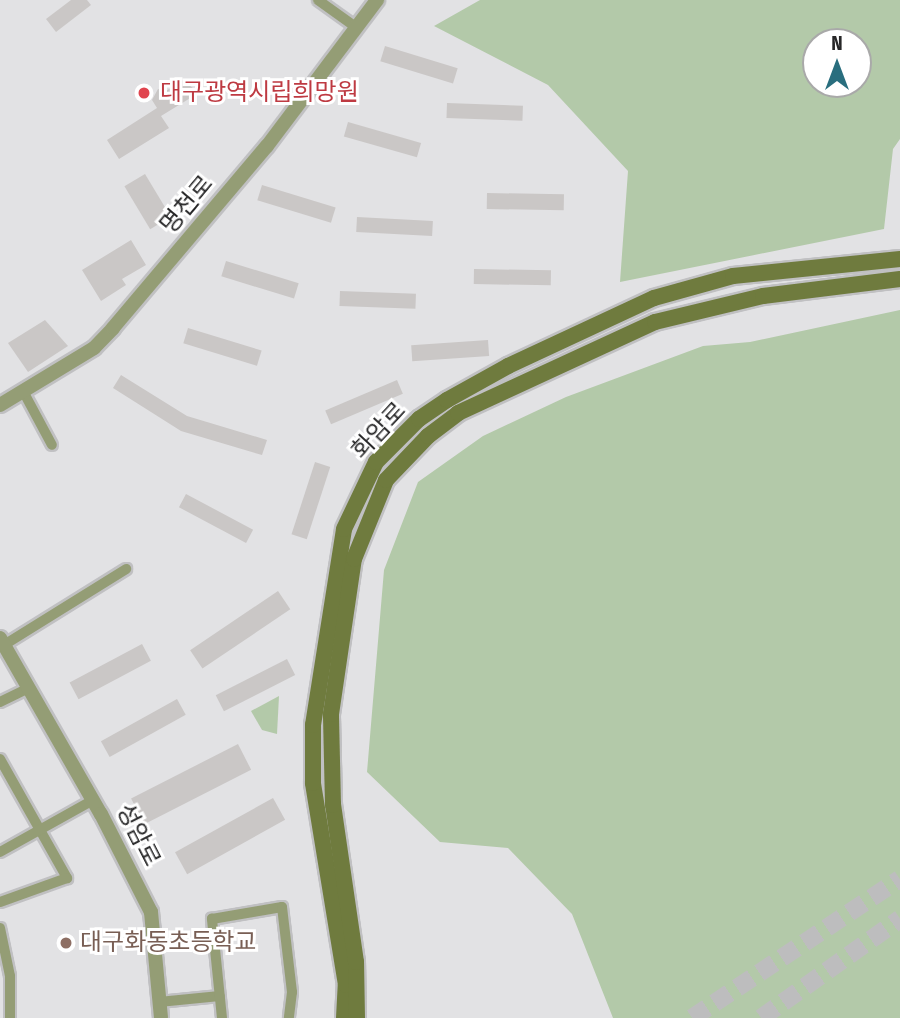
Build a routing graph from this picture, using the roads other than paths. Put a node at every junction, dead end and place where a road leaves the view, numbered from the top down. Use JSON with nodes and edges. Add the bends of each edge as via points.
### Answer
{"nodes":[{"id":1,"x":318,"y":0,"type":"edge"},
{"id":2,"x":377,"y":0,"type":"edge"},
{"id":3,"x":333,"y":6,"type":"edge"},
{"id":4,"x":356,"y":28,"type":"junction"},
{"id":5,"x":900,"y":259,"type":"edge"},
{"id":6,"x":900,"y":279,"type":"edge"},
{"id":7,"x":23,"y":391,"type":"junction"},
{"id":8,"x":0,"y":405,"type":"edge"},
{"id":9,"x":52,"y":445,"type":"dead end"},
{"id":10,"x":126,"y":569,"type":"dead end"},
{"id":11,"x":2,"y":642,"type":"edge"},
{"id":12,"x":29,"y":688,"type":"junction"},
{"id":13,"x":0,"y":702,"type":"edge"},
{"id":14,"x":0,"y":759,"type":"edge"},
{"id":15,"x":5,"y":777,"type":"edge"},
{"id":16,"x":93,"y":800,"type":"junction"},
{"id":17,"x":40,"y":831,"type":"junction"},
{"id":18,"x":0,"y":852,"type":"edge"},
{"id":19,"x":0,"y":902,"type":"edge"},
{"id":20,"x":0,"y":928,"type":"edge"},
{"id":21,"x":220,"y":996,"type":"junction"},
{"id":22,"x":159,"y":1002,"type":"junction"},
{"id":23,"x":7,"y":1011,"type":"edge"},
{"id":24,"x":161,"y":1018,"type":"edge"},
{"id":25,"x":222,"y":1018,"type":"edge"},
{"id":26,"x":289,"y":1018,"type":"edge"},
{"id":27,"x":344,"y":1018,"type":"edge"},
{"id":28,"x":358,"y":1018,"type":"edge"}],
"edges":[{"from":1,"to":3,"type":"street"},
{"from":2,"to":4,"type":"street","name":"명천로"},
{"from":3,"to":4,"type":"street"},
{"from":4,"to":7,"type":"street","name":"명천로","via":[[267,146],[113,328],[93,348]]},
{"from":5,"to":27,"type":"main road","name":"화암로","via":[[733,276],[654,298],[508,366],[447,400],[419,418],[376,462],[344,529],[313,725],[313,783],[346,985]]},
{"from":6,"to":28,"type":"main road","name":"화암로","via":[[762,296],[655,322],[458,413],[428,436],[386,480],[354,559],[331,714],[332,805],[356,962]]},
{"from":7,"to":8,"type":"street","name":"명천로"},
{"from":7,"to":9,"type":"street"},
{"from":10,"to":11,"type":"street"},
{"from":11,"to":12,"type":"street","name":"성암로"},
{"from":12,"to":13,"type":"street"},
{"from":12,"to":16,"type":"street","name":"성암로"},
{"from":14,"to":15,"type":"street"},
{"from":15,"to":17,"type":"street"},
{"from":16,"to":17,"type":"street"},
{"from":16,"to":22,"type":"street","name":"성암로","via":[[151,912]]},
{"from":17,"to":18,"type":"street"},
{"from":17,"to":19,"type":"street","via":[[67,878]]},
{"from":20,"to":23,"type":"street","via":[[10,976]]},
{"from":21,"to":22,"type":"street"},
{"from":21,"to":25,"type":"street"},
{"from":21,"to":26,"type":"street","via":[[212,919],[282,907],[292,992]]},
{"from":22,"to":24,"type":"street","name":"성암로"}]}
